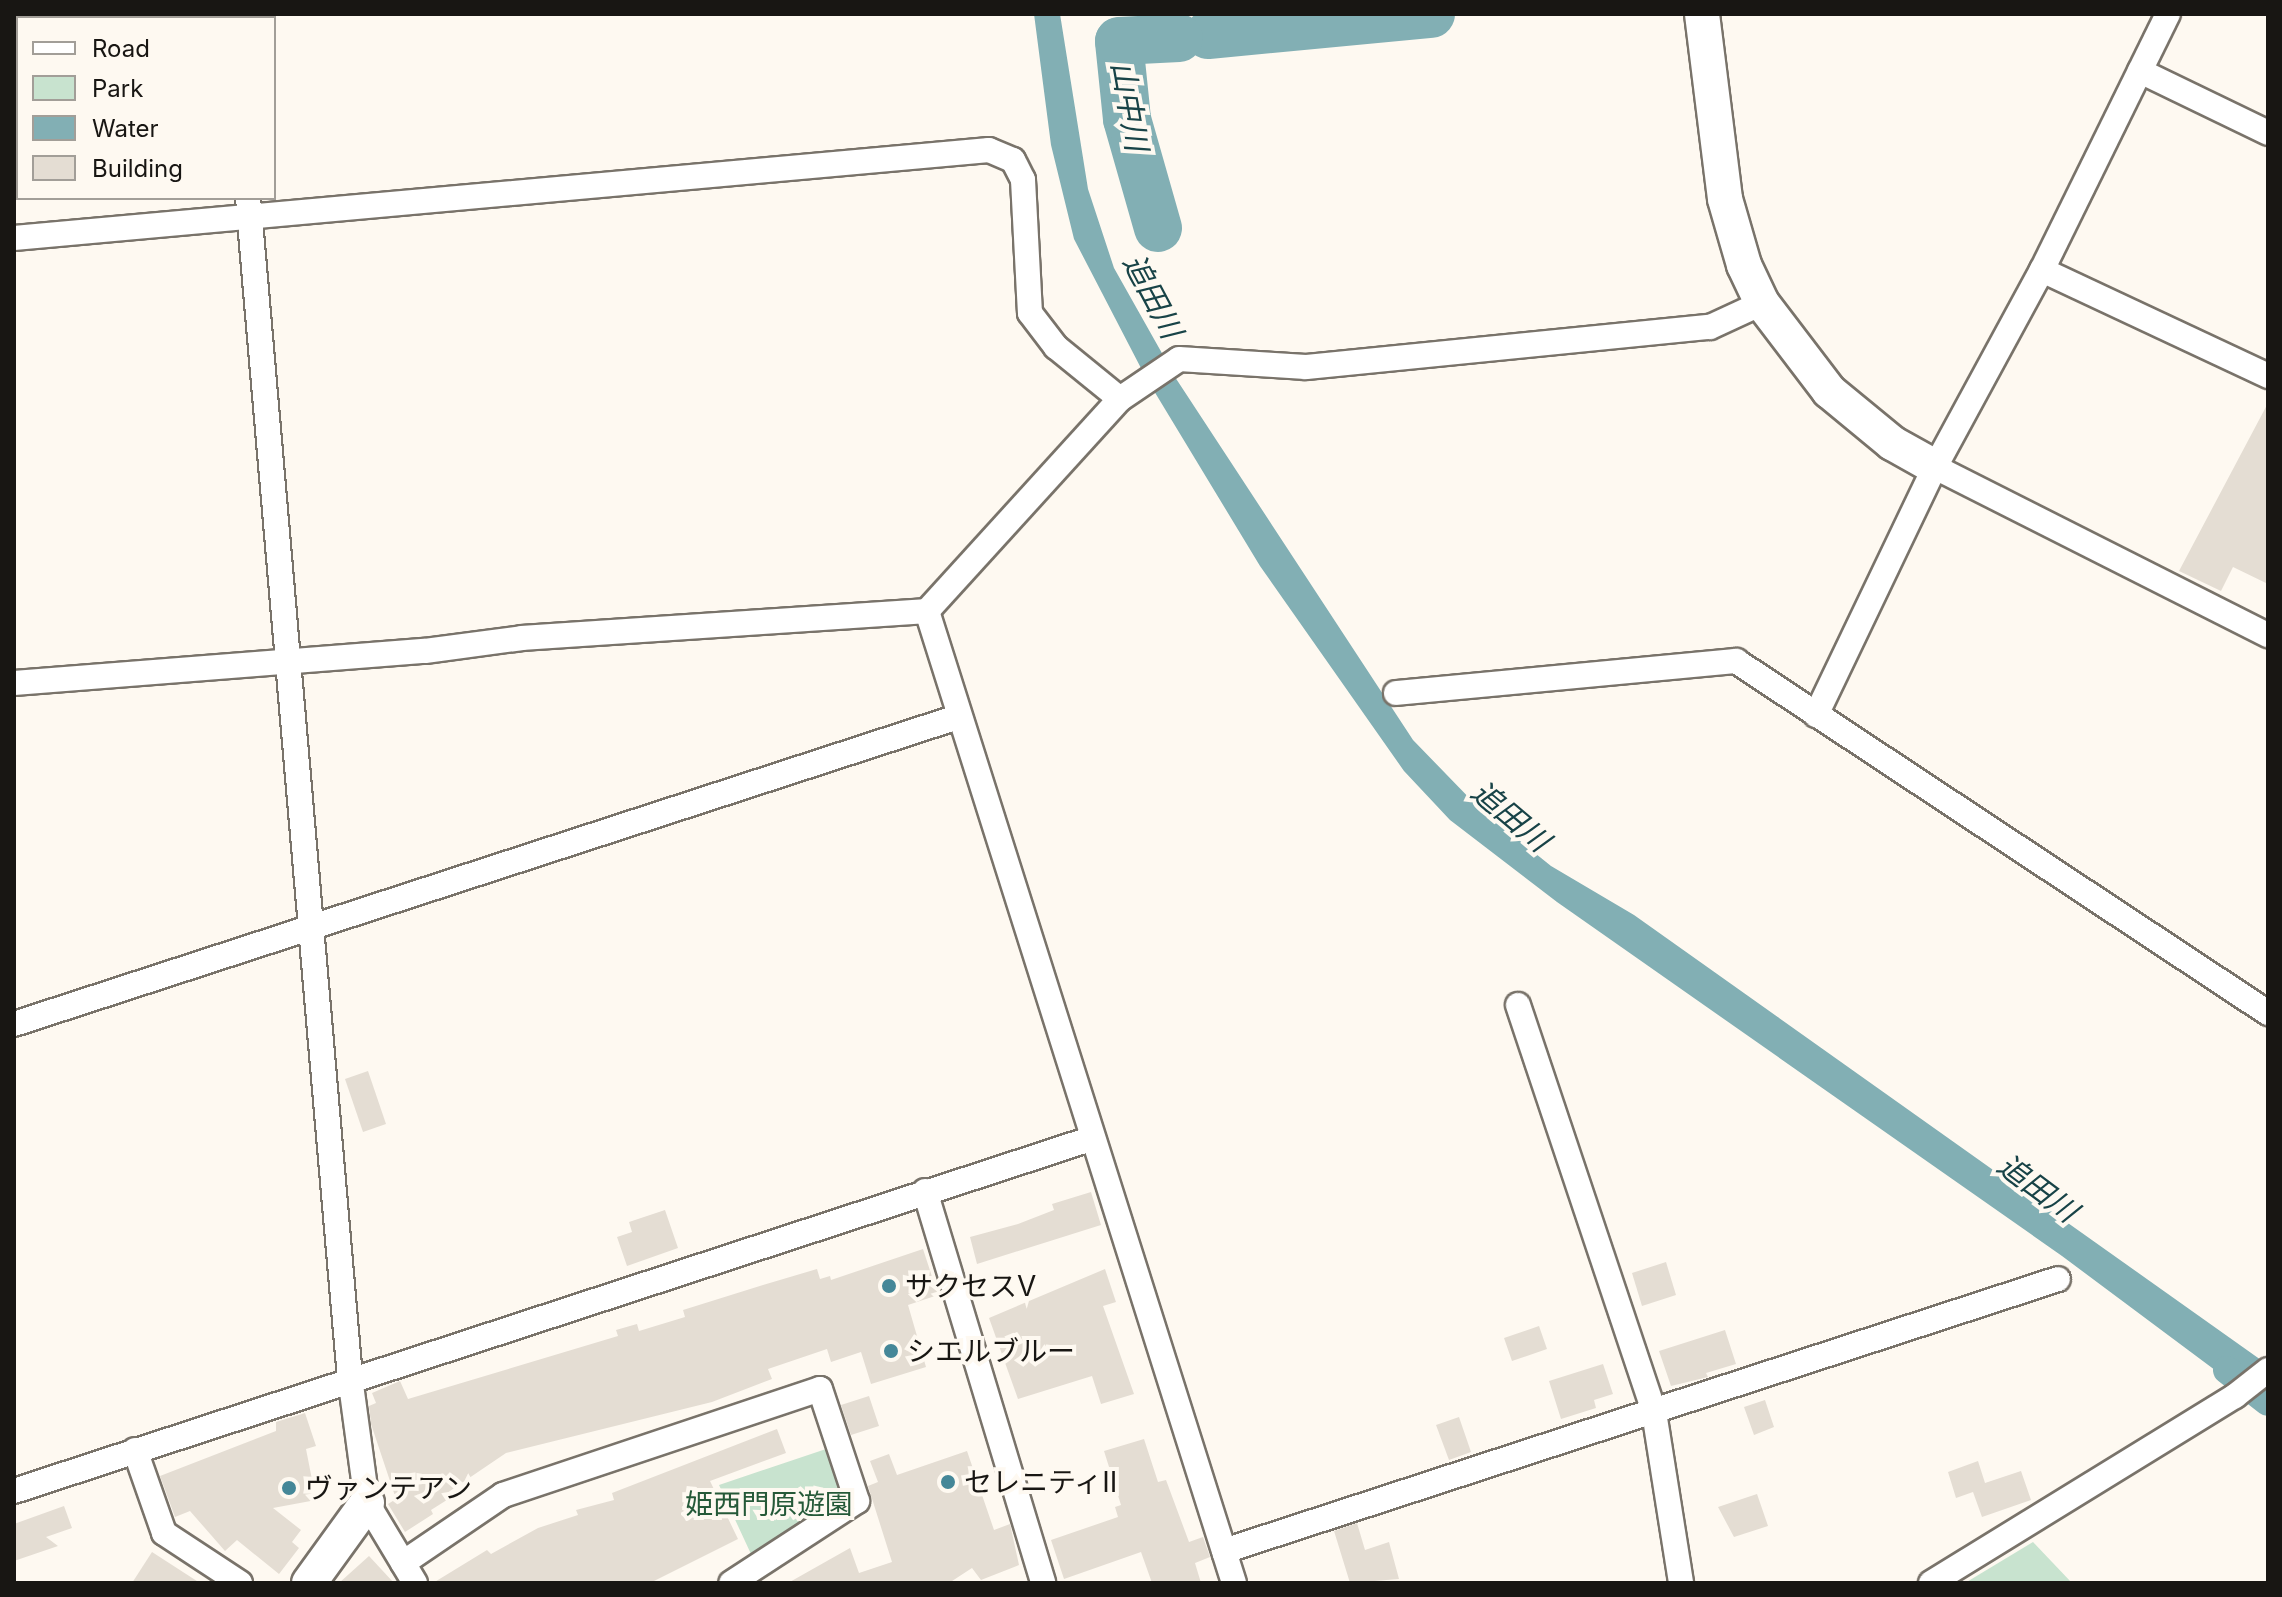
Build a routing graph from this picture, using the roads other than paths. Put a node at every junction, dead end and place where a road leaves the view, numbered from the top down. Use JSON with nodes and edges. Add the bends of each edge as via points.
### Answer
{"nodes":[{"id":1,"x":1702,"y":14,"type":"edge"},
{"id":2,"x":2168,"y":14,"type":"edge"},
{"id":3,"x":2140,"y":71,"type":"junction"},
{"id":4,"x":2268,"y":133,"type":"edge"},
{"id":5,"x":249,"y":207,"type":"edge"},
{"id":6,"x":14,"y":238,"type":"edge"},
{"id":7,"x":2042,"y":270,"type":"junction"},
{"id":8,"x":1762,"y":303,"type":"junction"},
{"id":9,"x":2268,"y":376,"type":"edge"},
{"id":10,"x":1120,"y":399,"type":"junction"},
{"id":11,"x":1935,"y":467,"type":"junction"},
{"id":12,"x":927,"y":611,"type":"junction"},
{"id":13,"x":2268,"y":635,"type":"edge"},
{"id":14,"x":286,"y":660,"type":"junction"},
{"id":15,"x":14,"y":683,"type":"edge"},
{"id":16,"x":1396,"y":693,"type":"dead end"},
{"id":17,"x":1816,"y":715,"type":"junction"},
{"id":18,"x":958,"y":717,"type":"junction"},
{"id":19,"x":311,"y":927,"type":"junction"},
{"id":20,"x":1518,"y":1005,"type":"dead end"},
{"id":21,"x":2268,"y":1013,"type":"edge"},
{"id":22,"x":14,"y":1024,"type":"edge"},
{"id":23,"x":1090,"y":1139,"type":"junction"},
{"id":24,"x":925,"y":1191,"type":"junction"},
{"id":25,"x":2058,"y":1279,"type":"dead end"},
{"id":26,"x":2268,"y":1370,"type":"edge"},
{"id":27,"x":350,"y":1377,"type":"junction"},
{"id":28,"x":1654,"y":1412,"type":"junction"},
{"id":29,"x":135,"y":1450,"type":"junction"},
{"id":30,"x":14,"y":1491,"type":"edge"},
{"id":31,"x":367,"y":1503,"type":"junction"},
{"id":32,"x":1224,"y":1551,"type":"junction"},
{"id":33,"x":409,"y":1573,"type":"edge"},
{"id":34,"x":743,"y":1580,"type":"edge"},
{"id":35,"x":1036,"y":1581,"type":"edge"},
{"id":36,"x":240,"y":1583,"type":"edge"},
{"id":37,"x":309,"y":1583,"type":"edge"},
{"id":38,"x":1234,"y":1583,"type":"edge"},
{"id":39,"x":1681,"y":1583,"type":"edge"},
{"id":40,"x":1931,"y":1583,"type":"edge"}],
"edges":[{"from":1,"to":8,"type":"street","via":[[1725,199],[1744,265]]},
{"from":2,"to":3,"type":"street"},
{"from":3,"to":4,"type":"street"},
{"from":3,"to":7,"type":"street"},
{"from":5,"to":6,"type":"street"},
{"from":5,"to":10,"type":"street","via":[[989,150],[1013,160],[1023,180],[1030,313],[1056,347]]},
{"from":5,"to":14,"type":"street"},
{"from":7,"to":9,"type":"street"},
{"from":7,"to":11,"type":"street"},
{"from":8,"to":10,"type":"street","via":[[1710,327],[1321,366],[1179,359]]},
{"from":8,"to":11,"type":"street","via":[[1829,391],[1892,443]]},
{"from":10,"to":12,"type":"street"},
{"from":11,"to":13,"type":"street"},
{"from":11,"to":17,"type":"street"},
{"from":12,"to":14,"type":"street"},
{"from":12,"to":18,"type":"street"},
{"from":14,"to":15,"type":"street"},
{"from":14,"to":19,"type":"street"},
{"from":16,"to":17,"type":"street","via":[[1729,660]]},
{"from":17,"to":21,"type":"street"},
{"from":18,"to":19,"type":"street"},
{"from":18,"to":23,"type":"street"},
{"from":19,"to":22,"type":"street"},
{"from":19,"to":27,"type":"street"},
{"from":20,"to":28,"type":"street"},
{"from":23,"to":24,"type":"street"},
{"from":23,"to":32,"type":"street"},
{"from":24,"to":27,"type":"street"},
{"from":24,"to":35,"type":"street"},
{"from":25,"to":28,"type":"street"},
{"from":26,"to":40,"type":"street"},
{"from":27,"to":29,"type":"street"},
{"from":27,"to":31,"type":"street"},
{"from":28,"to":32,"type":"street"},
{"from":28,"to":39,"type":"street"},
{"from":29,"to":30,"type":"street"},
{"from":29,"to":36,"type":"street","via":[[164,1533]]},
{"from":31,"to":33,"type":"street"},
{"from":31,"to":37,"type":"street"},
{"from":32,"to":38,"type":"street"},
{"from":33,"to":34,"type":"street","via":[[503,1495],[820,1389],[857,1501]]}]}
